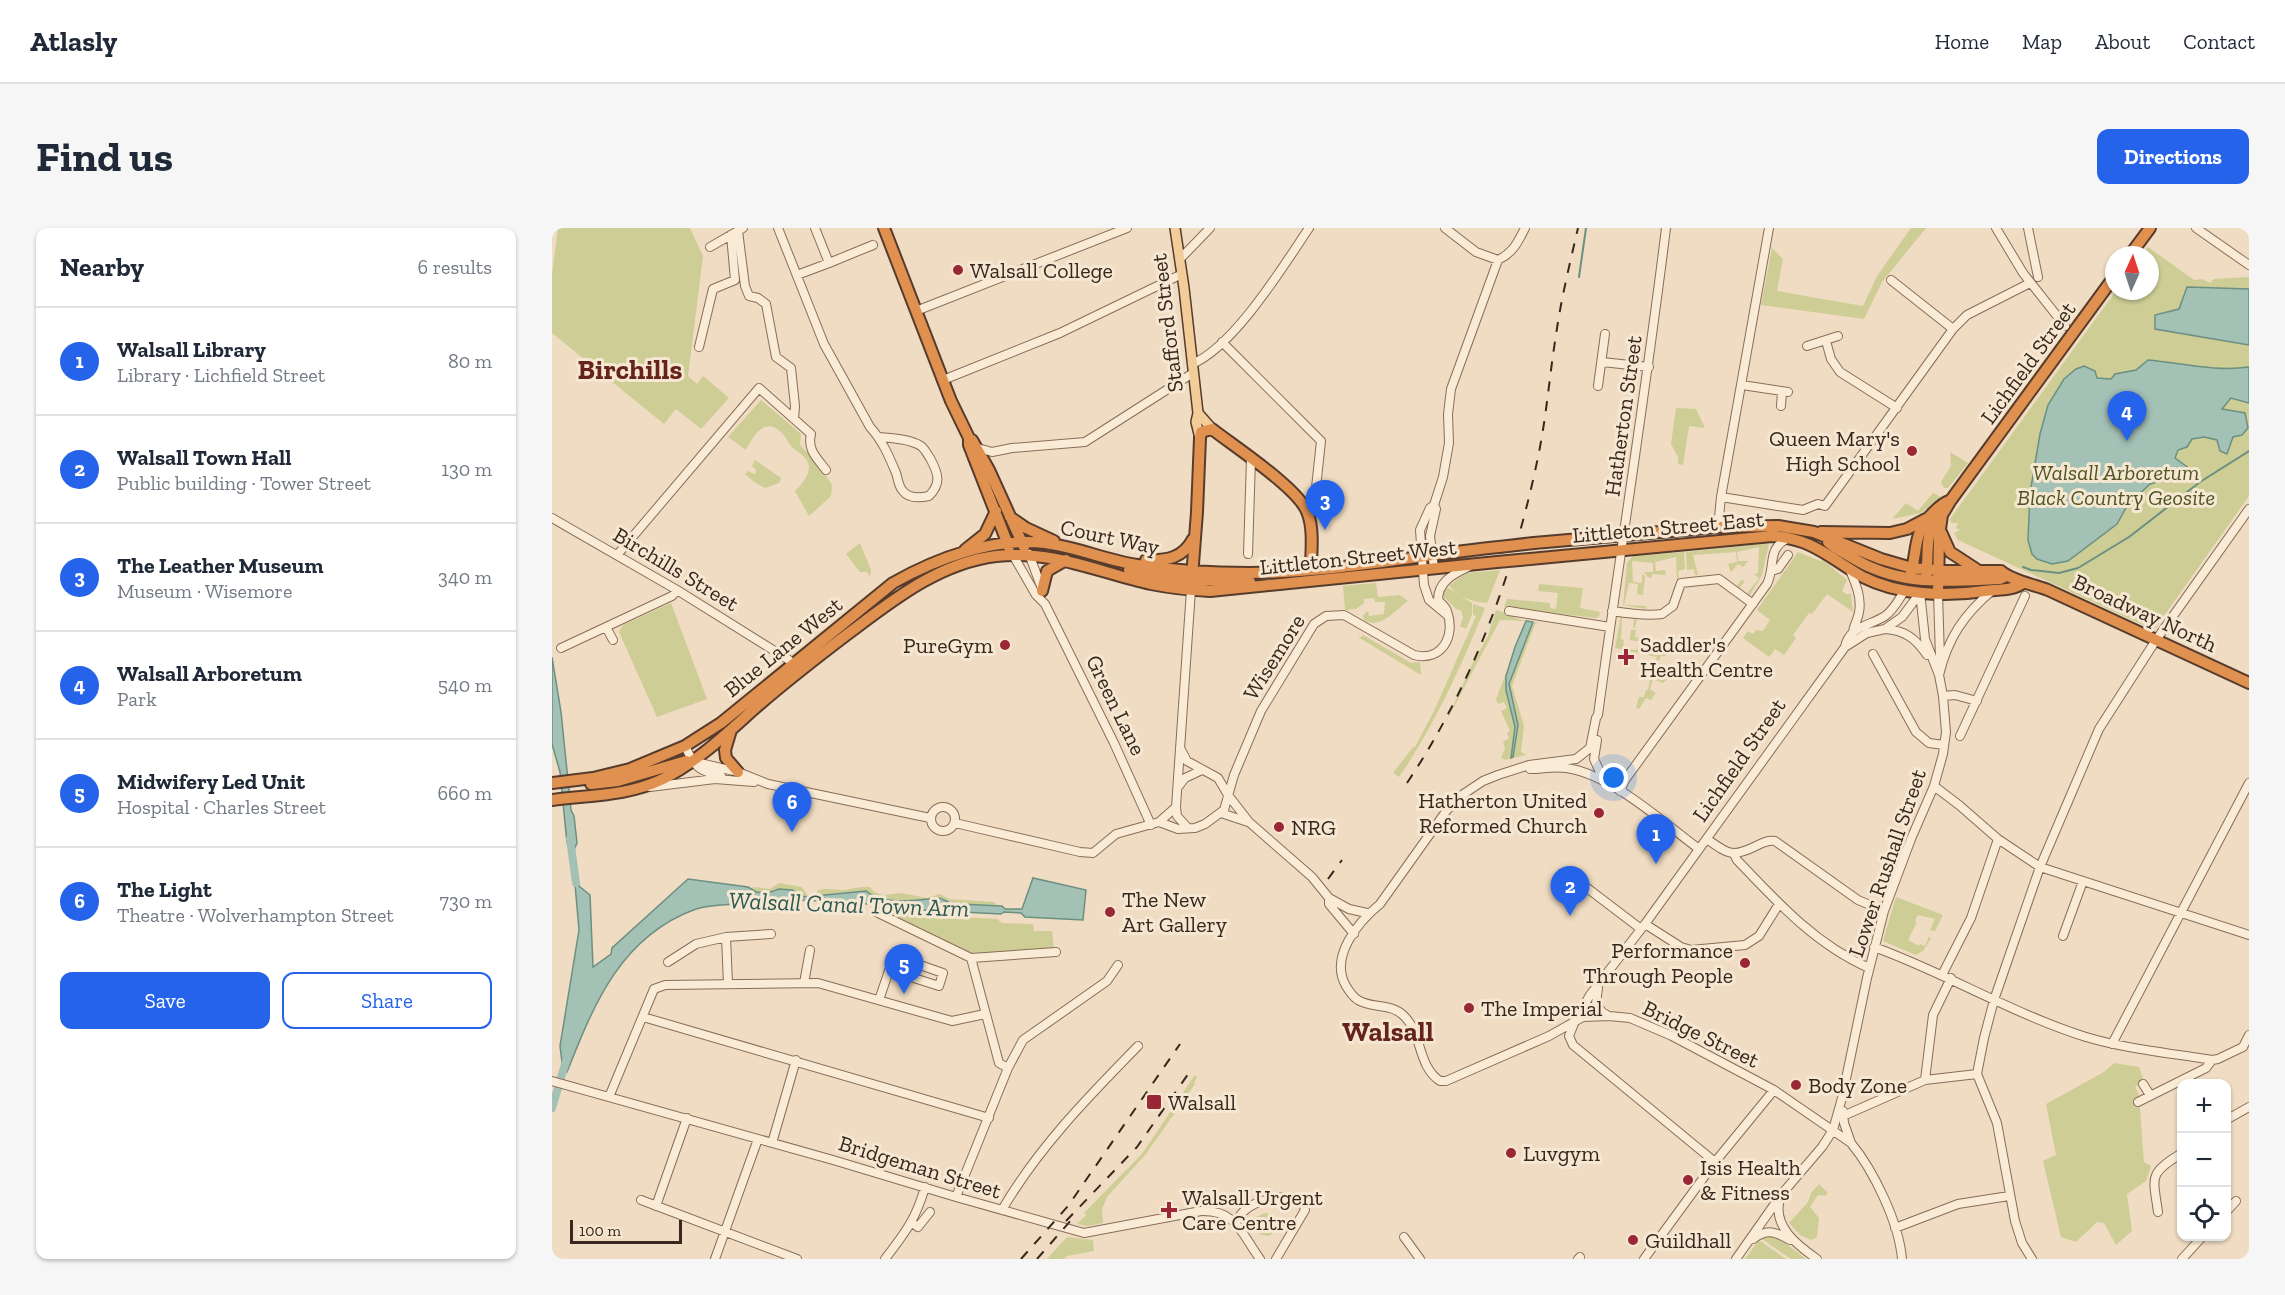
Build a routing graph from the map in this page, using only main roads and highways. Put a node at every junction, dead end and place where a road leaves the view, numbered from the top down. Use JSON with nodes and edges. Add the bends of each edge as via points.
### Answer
{"nodes":[{"id":1,"x":884,"y":228,"type":"edge"},
{"id":2,"x":1175,"y":228,"type":"edge"},
{"id":3,"x":2150,"y":228,"type":"edge"},
{"id":4,"x":2137,"y":246,"type":"edge"},
{"id":5,"x":2105,"y":289,"type":"edge"},
{"id":6,"x":1198,"y":413,"type":"junction"},
{"id":7,"x":1204,"y":433,"type":"junction"},
{"id":8,"x":969,"y":438,"type":"junction"},
{"id":9,"x":1951,"y":500,"type":"junction"},
{"id":10,"x":996,"y":511,"type":"junction"},
{"id":11,"x":1942,"y":515,"type":"junction"},
{"id":12,"x":1010,"y":516,"type":"junction"},
{"id":13,"x":1926,"y":519,"type":"junction"},
{"id":14,"x":1941,"y":532,"type":"junction"},
{"id":15,"x":1822,"y":535,"type":"junction"},
{"id":16,"x":1195,"y":536,"type":"junction"},
{"id":17,"x":1021,"y":542,"type":"junction"},
{"id":18,"x":1007,"y":543,"type":"junction"},
{"id":19,"x":1533,"y":543,"type":"joint"},
{"id":20,"x":1076,"y":550,"type":"junction"},
{"id":21,"x":1029,"y":554,"type":"junction"},
{"id":22,"x":1013,"y":555,"type":"junction"},
{"id":23,"x":955,"y":556,"type":"junction"},
{"id":24,"x":1530,"y":559,"type":"joint"},
{"id":25,"x":1066,"y":560,"type":"junction"},
{"id":26,"x":1119,"y":561,"type":"junction"},
{"id":27,"x":1978,"y":569,"type":"junction"},
{"id":28,"x":1311,"y":570,"type":"junction"},
{"id":29,"x":2006,"y":576,"type":"junction"},
{"id":30,"x":1925,"y":578,"type":"junction"},
{"id":31,"x":1191,"y":581,"type":"junction"},
{"id":32,"x":1298,"y":583,"type":"junction"},
{"id":33,"x":2023,"y":583,"type":"junction"},
{"id":34,"x":1905,"y":590,"type":"junction"},
{"id":35,"x":1042,"y":591,"type":"road end"},
{"id":36,"x":1920,"y":592,"type":"junction"},
{"id":37,"x":792,"y":659,"type":"junction"},
{"id":38,"x":2249,"y":683,"type":"edge"},
{"id":39,"x":732,"y":729,"type":"junction"},
{"id":40,"x":692,"y":761,"type":"junction"},
{"id":41,"x":737,"y":775,"type":"road end"},
{"id":42,"x":569,"y":781,"type":"junction"},
{"id":43,"x":553,"y":783,"type":"edge"},
{"id":44,"x":554,"y":802,"type":"edge"}],
"edges":[{"from":1,"to":8,"type":"highway","name":"Green Lane"},
{"from":2,"to":6,"type":"main road","name":"Stafford Street"},
{"from":3,"to":4,"type":"highway"},
{"from":5,"to":9,"type":"highway","name":"Lichfield Street"},
{"from":6,"to":7,"type":"main road","name":"Stafford Street"},
{"from":6,"to":7,"type":"main road","name":"Stafford Street","via":[[1196,430]]},
{"from":7,"to":16,"type":"highway","name":"Stafford Street"},
{"from":7,"to":28,"type":"highway","via":[[1251,459],[1293,492],[1310,522]]},
{"from":8,"to":10,"type":"highway","name":"Green Lane"},
{"from":8,"to":12,"type":"highway","name":"Green Lane","via":[[978,448]]},
{"from":9,"to":11,"type":"highway","name":"Lichfield Street"},
{"from":9,"to":13,"type":"highway","name":"Lichfield Street"},
{"from":10,"to":18,"type":"highway","name":"Green Lane"},
{"from":10,"to":23,"type":"highway","via":[[982,538]]},
{"from":11,"to":14,"type":"highway","name":"Lichfield Street"},
{"from":11,"to":30,"type":"highway","via":[[1931,525]]},
{"from":12,"to":17,"type":"highway","name":"Green Lane"},
{"from":12,"to":20,"type":"highway","via":[[1026,528]]},
{"from":13,"to":15,"type":"highway","name":"Lichfield Street","via":[[1898,532],[1823,531]]},
{"from":13,"to":30,"type":"highway","via":[[1917,537]]},
{"from":14,"to":27,"type":"highway","via":[[1952,554]]},
{"from":14,"to":30,"type":"highway","name":"Lichfield Street"},
{"from":15,"to":19,"type":"highway","name":"Littleton Street East","via":[[1778,526],[1718,526]]},
{"from":15,"to":30,"type":"highway","name":"Littleton Street East"},
{"from":16,"to":26,"type":"highway","via":[[1188,548],[1171,559]]},
{"from":16,"to":31,"type":"highway","name":"Stafford Street"},
{"from":17,"to":18,"type":"highway","name":"Blue Lane West"},
{"from":17,"to":20,"type":"highway","name":"Court Way"},
{"from":17,"to":21,"type":"highway","name":"Green Lane"},
{"from":18,"to":22,"type":"highway","name":"Green Lane"},
{"from":18,"to":23,"type":"highway","name":"Blue Lane West"},
{"from":19,"to":28,"type":"highway","name":"Littleton Street West","bridge":true},
{"from":20,"to":26,"type":"highway","name":"Court Way"},
{"from":20,"to":31,"type":"highway","via":[[1109,565]]},
{"from":21,"to":22,"type":"highway","name":"Blue Lane West"},
{"from":21,"to":25,"type":"highway","name":"Court Way"},
{"from":22,"to":37,"type":"highway","name":"Blue Lane West","via":[[961,564],[899,595]]},
{"from":23,"to":37,"type":"highway","name":"Blue Lane West","via":[[922,567],[893,583]]},
{"from":24,"to":32,"type":"highway","name":"Littleton Street West","bridge":true},
{"from":24,"to":34,"type":"highway","name":"Littleton Street East","via":[[1764,536],[1790,538],[1816,547],[1865,578]]},
{"from":25,"to":31,"type":"highway","name":"Court Way","via":[[1150,584]]},
{"from":25,"to":35,"type":"highway","via":[[1047,571]]},
{"from":26,"to":31,"type":"highway","name":"Court Way"},
{"from":27,"to":29,"type":"highway","name":"Broadway North","via":[[2001,571]]},
{"from":27,"to":30,"type":"highway","name":"Broadway North"},
{"from":28,"to":31,"type":"highway","name":"Littleton Street West"},
{"from":28,"to":32,"type":"highway"},
{"from":29,"to":30,"type":"highway"},
{"from":29,"to":33,"type":"highway","name":"Broadway North"},
{"from":30,"to":33,"type":"highway","via":[[1967,594],[2016,588]]},
{"from":30,"to":34,"type":"highway"},
{"from":30,"to":36,"type":"highway","name":"Littleton Street East"},
{"from":30,"to":36,"type":"highway"},
{"from":31,"to":32,"type":"highway","name":"Littleton Street West","via":[[1262,582],[1269,586]]},
{"from":33,"to":38,"type":"highway","name":"Broadway North","via":[[2050,591]]},
{"from":34,"to":36,"type":"highway","name":"Littleton Street East"},
{"from":37,"to":39,"type":"highway","name":"Blue Lane West"},
{"from":37,"to":42,"type":"highway","name":"Blue Lane West","via":[[721,723],[685,746],[630,769]]},
{"from":39,"to":40,"type":"highway","name":"Blue Lane West"},
{"from":39,"to":41,"type":"highway","via":[[725,750]]},
{"from":40,"to":42,"type":"highway","via":[[680,761],[618,782]]},
{"from":40,"to":44,"type":"highway","name":"Blue Lane West","via":[[639,789]]},
{"from":42,"to":43,"type":"highway"}]}
